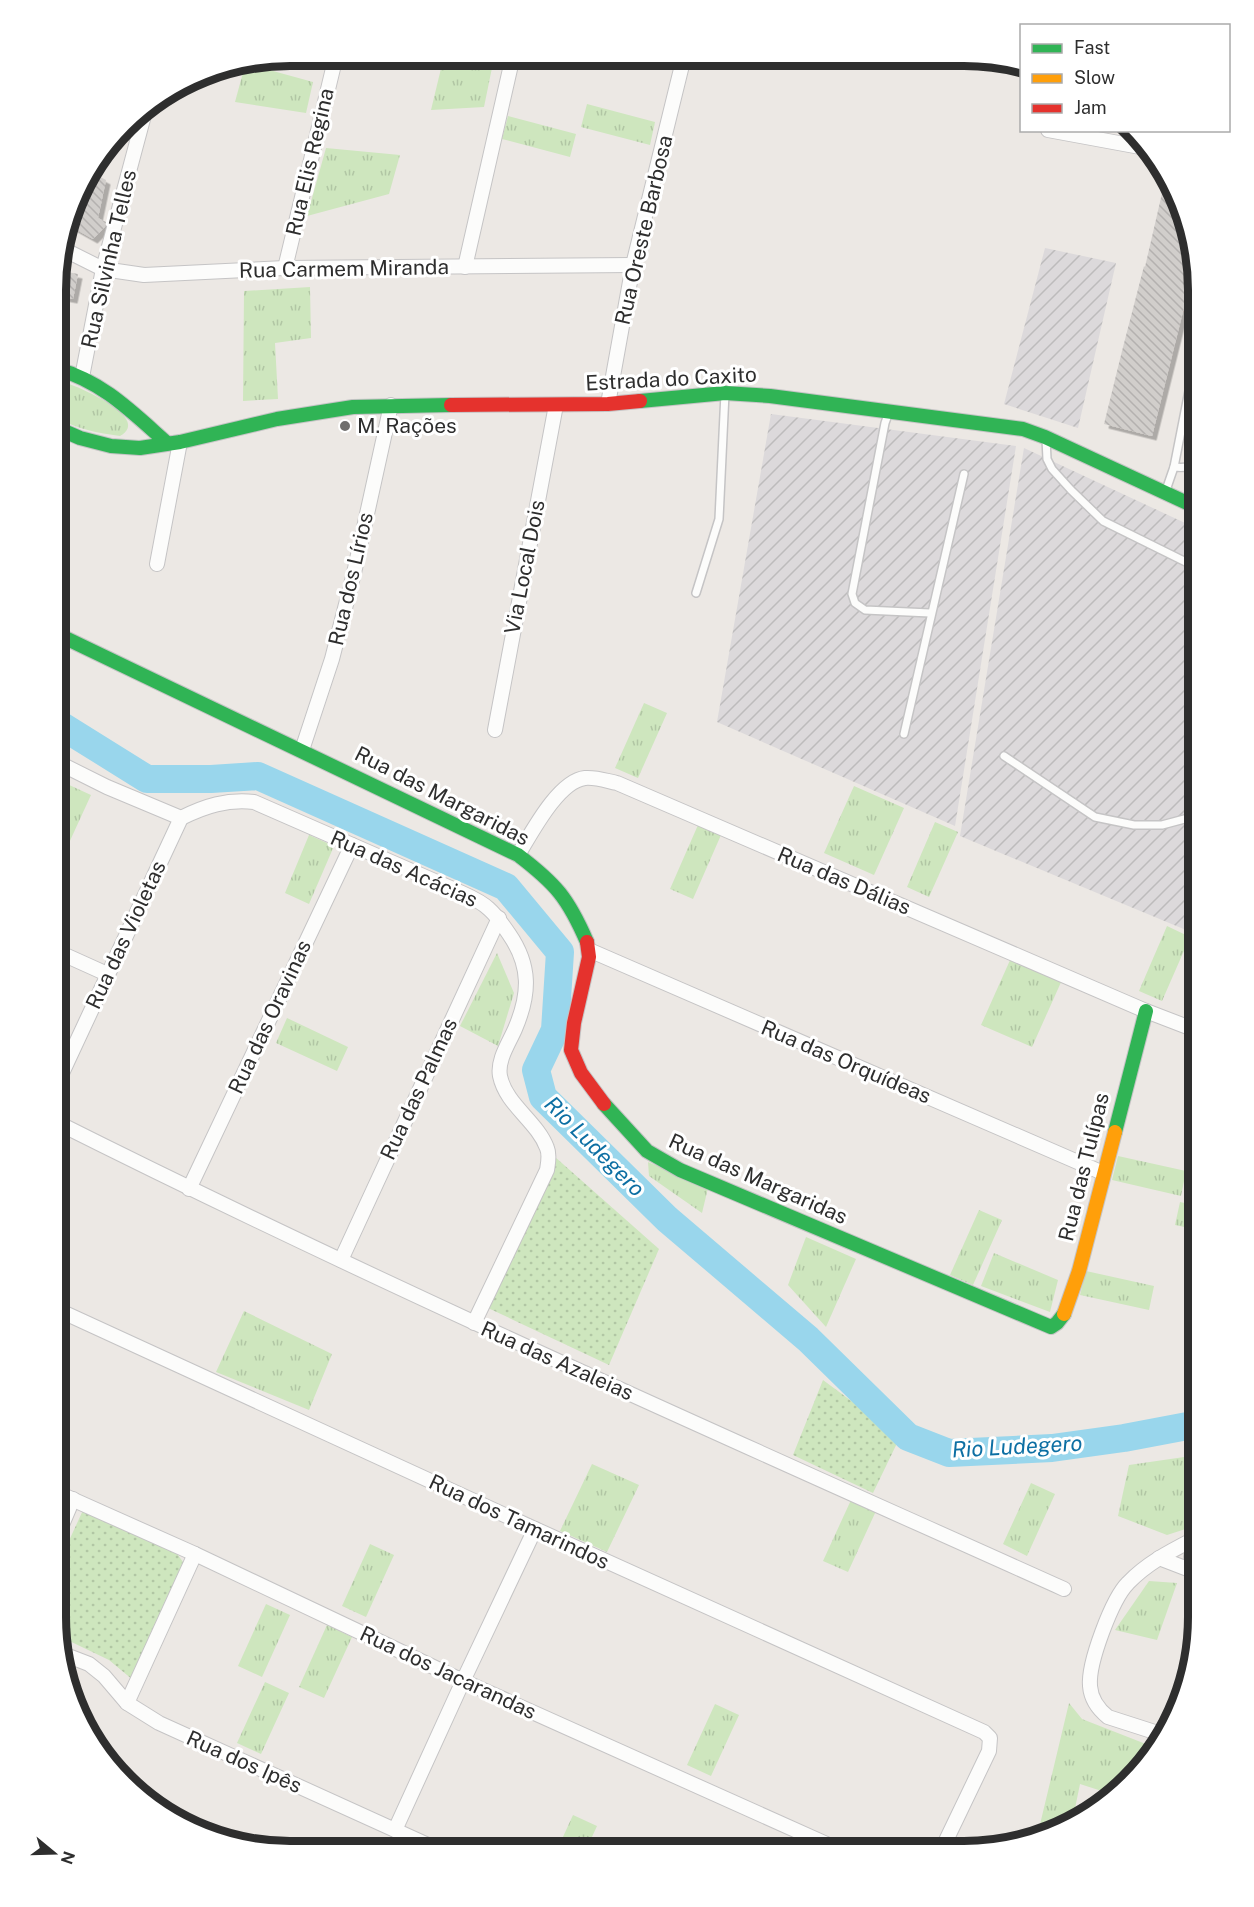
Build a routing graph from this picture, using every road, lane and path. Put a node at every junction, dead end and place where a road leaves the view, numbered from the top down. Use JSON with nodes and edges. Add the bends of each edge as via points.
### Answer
{"nodes":[{"id":1,"x":334,"y":66,"type":"edge"},
{"id":2,"x":511,"y":66,"type":"edge"},
{"id":3,"x":682,"y":66,"type":"edge"},
{"id":4,"x":142,"y":122,"type":"edge"},
{"id":5,"x":1059,"y":132,"type":"edge"},
{"id":6,"x":1135,"y":145,"type":"edge"},
{"id":7,"x":69,"y":252,"type":"edge"},
{"id":8,"x":633,"y":265,"type":"junction"},
{"id":9,"x":465,"y":267,"type":"junction"},
{"id":10,"x":285,"y":268,"type":"junction"},
{"id":11,"x":103,"y":269,"type":"junction"},
{"id":12,"x":66,"y":372,"type":"edge"},
{"id":13,"x":82,"y":377,"type":"junction"},
{"id":14,"x":725,"y":393,"type":"junction"},
{"id":15,"x":1188,"y":395,"type":"edge"},
{"id":16,"x":608,"y":404,"type":"junction"},
{"id":17,"x":391,"y":405,"type":"junction"},
{"id":18,"x":556,"y":405,"type":"junction"},
{"id":19,"x":889,"y":412,"type":"junction"},
{"id":20,"x":136,"y":416,"type":"junction"},
{"id":21,"x":66,"y":432,"type":"edge"},
{"id":22,"x":1046,"y":437,"type":"junction"},
{"id":23,"x":173,"y":443,"type":"junction"},
{"id":24,"x":125,"y":448,"type":"junction"},
{"id":25,"x":1174,"y":466,"type":"junction"},
{"id":26,"x":1188,"y":466,"type":"edge"},
{"id":27,"x":964,"y":474,"type":"dead end"},
{"id":28,"x":1165,"y":493,"type":"junction"},
{"id":29,"x":1188,"y":503,"type":"edge"},
{"id":30,"x":1188,"y":563,"type":"edge"},
{"id":31,"x":157,"y":564,"type":"dead end"},
{"id":32,"x":696,"y":593,"type":"dead end"},
{"id":33,"x":930,"y":613,"type":"junction"},
{"id":34,"x":66,"y":638,"type":"edge"},
{"id":35,"x":495,"y":730,"type":"dead end"},
{"id":36,"x":904,"y":734,"type":"dead end"},
{"id":37,"x":302,"y":750,"type":"junction"},
{"id":38,"x":1004,"y":756,"type":"dead end"},
{"id":39,"x":66,"y":766,"type":"edge"},
{"id":40,"x":181,"y":818,"type":"junction"},
{"id":41,"x":1188,"y":818,"type":"edge"},
{"id":42,"x":352,"y":845,"type":"junction"},
{"id":43,"x":518,"y":855,"type":"junction"},
{"id":44,"x":499,"y":918,"type":"junction"},
{"id":45,"x":590,"y":950,"type":"junction"},
{"id":46,"x":66,"y":956,"type":"edge"},
{"id":47,"x":107,"y":974,"type":"junction"},
{"id":48,"x":1146,"y":1011,"type":"junction"},
{"id":49,"x":1188,"y":1027,"type":"edge"},
{"id":50,"x":66,"y":1064,"type":"edge"},
{"id":51,"x":66,"y":1127,"type":"edge"},
{"id":52,"x":1103,"y":1173,"type":"junction"},
{"id":53,"x":189,"y":1189,"type":"junction"},
{"id":54,"x":341,"y":1260,"type":"junction"},
{"id":55,"x":66,"y":1314,"type":"edge"},
{"id":56,"x":474,"y":1323,"type":"junction"},
{"id":57,"x":1051,"y":1327,"type":"joint"},
{"id":58,"x":66,"y":1497,"type":"edge"},
{"id":59,"x":73,"y":1500,"type":"junction"},
{"id":60,"x":66,"y":1516,"type":"edge"},
{"id":61,"x":535,"y":1529,"type":"junction"},
{"id":62,"x":1188,"y":1544,"type":"edge"},
{"id":63,"x":195,"y":1554,"type":"junction"},
{"id":64,"x":1159,"y":1558,"type":"junction"},
{"id":65,"x":1188,"y":1569,"type":"edge"},
{"id":66,"x":1064,"y":1589,"type":"dead end"},
{"id":67,"x":70,"y":1656,"type":"edge"},
{"id":68,"x":463,"y":1681,"type":"junction"},
{"id":69,"x":127,"y":1702,"type":"junction"},
{"id":70,"x":1155,"y":1733,"type":"edge"},
{"id":71,"x":395,"y":1830,"type":"junction"},
{"id":72,"x":419,"y":1841,"type":"edge"},
{"id":73,"x":820,"y":1841,"type":"edge"},
{"id":74,"x":946,"y":1841,"type":"edge"}],
"edges":[{"from":1,"to":10,"type":"street","name":"Rua Elis Regina"},
{"from":2,"to":9,"type":"street"},
{"from":3,"to":8,"type":"street","name":"Rua Oreste Barbosa"},
{"from":4,"to":11,"type":"street","name":"Rua Silvinha Telles"},
{"from":5,"to":6,"type":"street"},
{"from":7,"to":11,"type":"street","name":"Rua Carmem Miranda"},
{"from":8,"to":9,"type":"street","name":"Rua Carmem Miranda"},
{"from":8,"to":16,"type":"street","name":"Rua Oreste Barbosa"},
{"from":9,"to":10,"type":"street","name":"Rua Carmem Miranda"},
{"from":10,"to":11,"type":"street","name":"Rua Carmem Miranda","via":[[144,275]]},
{"from":11,"to":13,"type":"street","name":"Rua Silvinha Telles"},
{"from":12,"to":13,"type":"street"},
{"from":13,"to":20,"type":"street"},
{"from":14,"to":16,"type":"street","name":"Estrada do Caxito"},
{"from":14,"to":19,"type":"street","name":"Estrada do Caxito"},
{"from":14,"to":32,"type":"lane","via":[[719,519]]},
{"from":15,"to":25,"type":"lane"},
{"from":16,"to":18,"type":"street","name":"Estrada do Caxito"},
{"from":17,"to":18,"type":"street","name":"Estrada do Caxito"},
{"from":17,"to":23,"type":"street","name":"Estrada do Caxito","via":[[289,417]]},
{"from":17,"to":37,"type":"street","name":"Rua dos Lírios","via":[[332,659]]},
{"from":18,"to":35,"type":"street","name":"Via Local Dois"},
{"from":19,"to":22,"type":"street","name":"Estrada do Caxito","via":[[1023,429]]},
{"from":19,"to":33,"type":"lane","via":[[852,594],[855,603],[865,610]]},
{"from":20,"to":23,"type":"street"},
{"from":20,"to":24,"type":"street","via":[[133,434]]},
{"from":21,"to":24,"type":"street","name":"Estrada do Caxito"},
{"from":22,"to":28,"type":"street","name":"Estrada do Caxito"},
{"from":22,"to":30,"type":"lane","via":[[1047,459],[1052,469],[1103,521]]},
{"from":23,"to":24,"type":"street","name":"Estrada do Caxito"},
{"from":23,"to":31,"type":"street"},
{"from":25,"to":26,"type":"lane"},
{"from":25,"to":28,"type":"lane"},
{"from":27,"to":33,"type":"lane"},
{"from":28,"to":29,"type":"street","name":"Estrada do Caxito"},
{"from":33,"to":36,"type":"lane"},
{"from":34,"to":37,"type":"street","name":"Rua das Margaridas"},
{"from":37,"to":43,"type":"street","name":"Rua das Margaridas"},
{"from":38,"to":41,"type":"lane","via":[[1095,817],[1134,825],[1162,825]]},
{"from":39,"to":40,"type":"street"},
{"from":40,"to":42,"type":"street","name":"Rua das Acácias","via":[[215,804],[254,802]]},
{"from":40,"to":47,"type":"street","name":"Rua das Violetas"},
{"from":42,"to":44,"type":"street","name":"Rua das Acácias","via":[[462,893]]},
{"from":42,"to":53,"type":"street","name":"Rua das Oravinas"},
{"from":43,"to":45,"type":"street","name":"Rua das Margaridas","via":[[564,895]]},
{"from":43,"to":48,"type":"street","name":"Rua das Dálias","via":[[565,788],[585,778],[601,779]]},
{"from":44,"to":54,"type":"street","name":"Rua das Palmas"},
{"from":44,"to":56,"type":"street","name":"Rua das Acácias","via":[[524,962],[526,982],[523,1008],[500,1061],[500,1078],[512,1102],[547,1148],[549,1163]]},
{"from":45,"to":52,"type":"street","name":"Rua das Orquídeas"},
{"from":45,"to":57,"type":"street","name":"Rua das Margaridas","via":[[572,1058],[580,1073],[647,1151],[691,1175]]},
{"from":46,"to":47,"type":"street"},
{"from":47,"to":50,"type":"street","name":"Rua das Violetas"},
{"from":48,"to":49,"type":"street","name":"Rua das Dálias"},
{"from":48,"to":52,"type":"street","name":"Rua das Tulípas"},
{"from":51,"to":53,"type":"street","name":"Rua das Azaleias"},
{"from":52,"to":57,"type":"street","name":"Rua das Tulípas","via":[[1069,1302]]},
{"from":53,"to":54,"type":"street","name":"Rua das Azaleias"},
{"from":54,"to":56,"type":"street","name":"Rua das Azaleias"},
{"from":55,"to":61,"type":"street","name":"Rua dos Tamarindos"},
{"from":56,"to":66,"type":"street","name":"Rua das Azaleias"},
{"from":58,"to":59,"type":"street","name":"Rua dos Jacarandas"},
{"from":59,"to":60,"type":"street"},
{"from":59,"to":63,"type":"street","name":"Rua dos Jacarandas"},
{"from":61,"to":68,"type":"street"},
{"from":61,"to":74,"type":"street","name":"Rua dos Tamarindos","via":[[984,1732],[990,1738],[989,1751]]},
{"from":62,"to":64,"type":"street"},
{"from":63,"to":68,"type":"street","name":"Rua dos Jacarandas"},
{"from":63,"to":69,"type":"street"},
{"from":64,"to":65,"type":"street"},
{"from":64,"to":70,"type":"street","via":[[1137,1574],[1115,1599],[1090,1674],[1093,1700],[1101,1711]]},
{"from":67,"to":69,"type":"street","name":"Rua dos Ipês","via":[[89,1664]]},
{"from":68,"to":71,"type":"street"},
{"from":68,"to":73,"type":"street","name":"Rua dos Jacarandas"},
{"from":69,"to":71,"type":"street","name":"Rua dos Ipês","via":[[184,1735]]},
{"from":71,"to":72,"type":"street","name":"Rua dos Ipês"}]}
